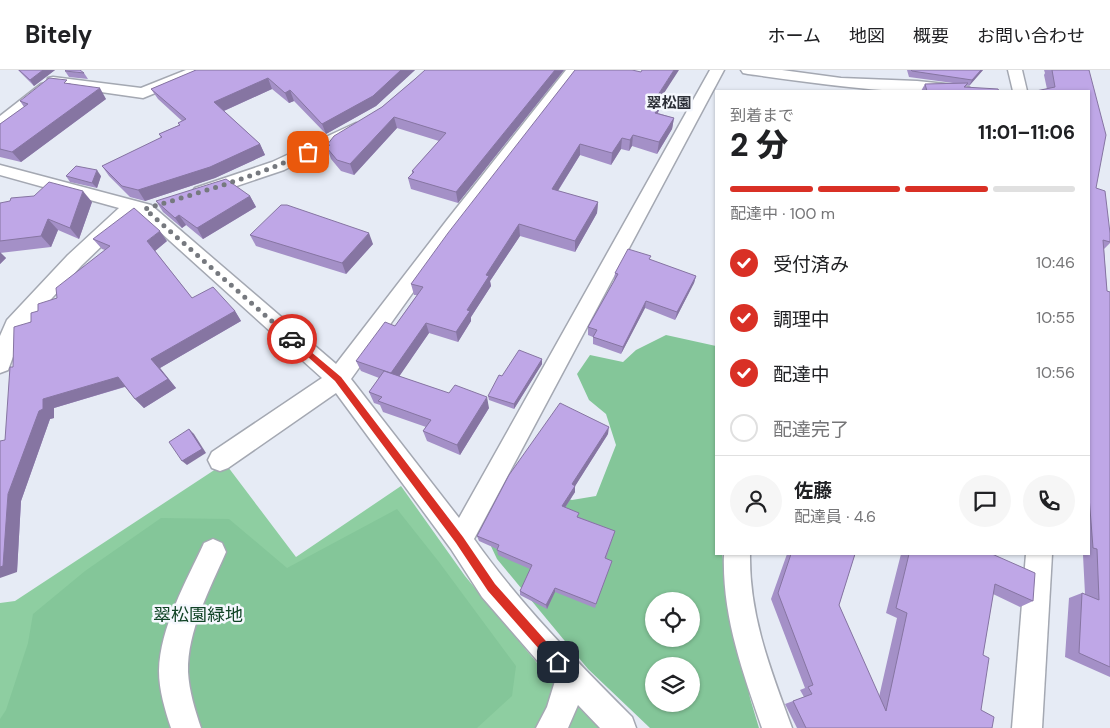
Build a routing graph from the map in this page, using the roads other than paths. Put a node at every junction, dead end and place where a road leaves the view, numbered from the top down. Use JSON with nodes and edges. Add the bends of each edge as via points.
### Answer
{"nodes":[{"id":1,"x":66,"y":70,"type":"edge"},
{"id":2,"x":199,"y":70,"type":"edge"},
{"id":3,"x":574,"y":70,"type":"edge"},
{"id":4,"x":717,"y":70,"type":"edge"},
{"id":5,"x":748,"y":70,"type":"edge"},
{"id":6,"x":903,"y":70,"type":"edge"},
{"id":7,"x":1015,"y":70,"type":"edge"},
{"id":8,"x":53,"y":80,"type":"junction"},
{"id":9,"x":813,"y":80,"type":"edge"},
{"id":10,"x":917,"y":86,"type":"junction"},
{"id":11,"x":955,"y":90,"type":"edge"},
{"id":12,"x":1020,"y":90,"type":"edge"},
{"id":13,"x":368,"y":121,"type":"edge"},
{"id":14,"x":0,"y":124,"type":"edge"},
{"id":15,"x":0,"y":170,"type":"edge"},
{"id":16,"x":182,"y":197,"type":"edge"},
{"id":17,"x":147,"y":206,"type":"junction"},
{"id":18,"x":0,"y":364,"type":"edge"},
{"id":19,"x":338,"y":379,"type":"junction"},
{"id":20,"x":220,"y":460,"type":"dead end"},
{"id":21,"x":460,"y":540,"type":"junction"},
{"id":22,"x":213,"y":552,"type":"dead end"},
{"id":23,"x":737,"y":555,"type":"edge"},
{"id":24,"x":1039,"y":555,"type":"edge"},
{"id":25,"x":571,"y":677,"type":"junction"},
{"id":26,"x":186,"y":728,"type":"edge"},
{"id":27,"x":551,"y":728,"type":"edge"},
{"id":28,"x":621,"y":728,"type":"edge"},
{"id":29,"x":777,"y":728,"type":"edge"},
{"id":30,"x":1027,"y":728,"type":"edge"}],
"edges":[{"from":1,"to":8,"type":"street"},
{"from":2,"to":8,"type":"street","via":[[143,93]]},
{"from":3,"to":19,"type":"street"},
{"from":4,"to":21,"type":"street"},
{"from":5,"to":9,"type":"street"},
{"from":6,"to":10,"type":"street"},
{"from":7,"to":12,"type":"street"},
{"from":8,"to":14,"type":"street"},
{"from":9,"to":10,"type":"street"},
{"from":10,"to":11,"type":"street"},
{"from":13,"to":16,"type":"street","via":[[278,166]]},
{"from":15,"to":17,"type":"street"},
{"from":17,"to":18,"type":"street","via":[[76,260],[14,326]]},
{"from":17,"to":19,"type":"street"},
{"from":19,"to":20,"type":"street"},
{"from":19,"to":21,"type":"street"},
{"from":21,"to":25,"type":"street","via":[[492,588]]},
{"from":22,"to":26,"type":"street","via":[[180,637],[174,664],[177,699]]},
{"from":23,"to":29,"type":"street","via":[[736,576],[746,636]]},
{"from":24,"to":30,"type":"street"},
{"from":25,"to":27,"type":"street","via":[[560,714]]},
{"from":25,"to":28,"type":"street"}]}
